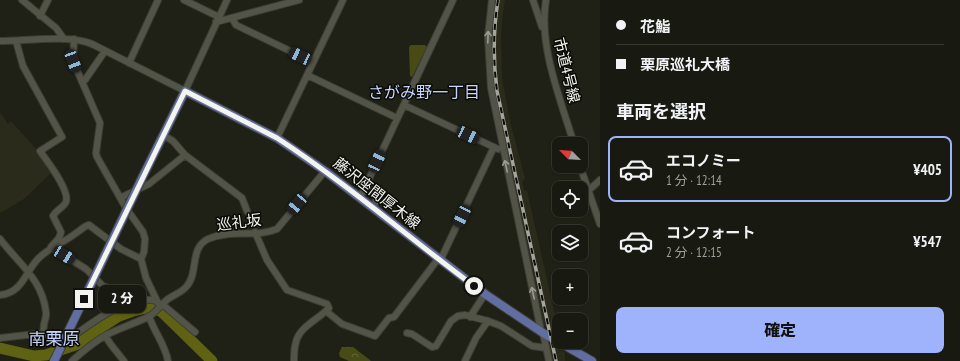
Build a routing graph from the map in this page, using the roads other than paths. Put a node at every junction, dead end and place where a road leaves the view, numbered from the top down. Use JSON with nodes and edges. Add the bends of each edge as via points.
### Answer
{"nodes":[{"id":1,"x":22,"y":0,"type":"edge"},
{"id":2,"x":48,"y":0,"type":"edge"},
{"id":3,"x":158,"y":0,"type":"edge"},
{"id":4,"x":184,"y":0,"type":"edge"},
{"id":5,"x":227,"y":0,"type":"edge"},
{"id":6,"x":299,"y":0,"type":"edge"},
{"id":7,"x":343,"y":0,"type":"edge"},
{"id":8,"x":453,"y":0,"type":"edge"},
{"id":9,"x":492,"y":0,"type":"edge"},
{"id":10,"x":534,"y":0,"type":"edge"},
{"id":11,"x":546,"y":0,"type":"edge"},
{"id":12,"x":40,"y":16,"type":"junction"},
{"id":13,"x":232,"y":18,"type":"junction"},
{"id":14,"x":218,"y":20,"type":"junction"},
{"id":15,"x":544,"y":34,"type":"junction"},
{"id":16,"x":64,"y":39,"type":"junction"},
{"id":17,"x":74,"y":39,"type":"junction"},
{"id":18,"x":0,"y":41,"type":"edge"},
{"id":19,"x":16,"y":41,"type":"junction"},
{"id":20,"x":105,"y":51,"type":"junction"},
{"id":21,"x":313,"y":62,"type":"junction"},
{"id":22,"x":129,"y":63,"type":"junction"},
{"id":23,"x":307,"y":75,"type":"junction"},
{"id":24,"x":82,"y":82,"type":"junction"},
{"id":25,"x":185,"y":91,"type":"junction"},
{"id":26,"x":404,"y":104,"type":"junction"},
{"id":27,"x":398,"y":118,"type":"junction"},
{"id":28,"x":163,"y":135,"type":"junction"},
{"id":29,"x":572,"y":137,"type":"edge"},
{"id":30,"x":277,"y":138,"type":"junction"},
{"id":31,"x":494,"y":147,"type":"junction"},
{"id":32,"x":503,"y":151,"type":"junction"},
{"id":33,"x":185,"y":155,"type":"junction"},
{"id":34,"x":325,"y":171,"type":"junction"},
{"id":35,"x":600,"y":180,"type":"edge"},
{"id":36,"x":365,"y":186,"type":"junction"},
{"id":37,"x":588,"y":191,"type":"joint"},
{"id":38,"x":120,"y":198,"type":"junction"},
{"id":39,"x":360,"y":198,"type":"junction"},
{"id":40,"x":373,"y":208,"type":"junction"},
{"id":41,"x":247,"y":211,"type":"dead end"},
{"id":42,"x":600,"y":224,"type":"edge"},
{"id":43,"x":255,"y":232,"type":"junction"},
{"id":44,"x":0,"y":239,"type":"edge"},
{"id":45,"x":52,"y":249,"type":"junction"},
{"id":46,"x":141,"y":259,"type":"junction"},
{"id":47,"x":439,"y":260,"type":"junction"},
{"id":48,"x":29,"y":272,"type":"junction"},
{"id":49,"x":484,"y":294,"type":"junction"},
{"id":50,"x":0,"y":295,"type":"edge"},
{"id":51,"x":160,"y":304,"type":"junction"},
{"id":52,"x":126,"y":305,"type":"junction"},
{"id":53,"x":326,"y":311,"type":"junction"},
{"id":54,"x":150,"y":315,"type":"junction"},
{"id":55,"x":470,"y":317,"type":"junction"},
{"id":56,"x":488,"y":321,"type":"junction"},
{"id":57,"x":194,"y":332,"type":"dead end"},
{"id":58,"x":542,"y":332,"type":"junction"},
{"id":59,"x":44,"y":333,"type":"junction"},
{"id":60,"x":407,"y":333,"type":"dead end"},
{"id":61,"x":105,"y":336,"type":"junction"},
{"id":62,"x":0,"y":338,"type":"edge"},
{"id":63,"x":546,"y":348,"type":"junction"},
{"id":64,"x":54,"y":361,"type":"edge"},
{"id":65,"x":72,"y":361,"type":"edge"},
{"id":66,"x":124,"y":361,"type":"edge"},
{"id":67,"x":168,"y":361,"type":"edge"},
{"id":68,"x":294,"y":361,"type":"edge"},
{"id":69,"x":465,"y":361,"type":"edge"},
{"id":70,"x":550,"y":361,"type":"edge"},
{"id":71,"x":592,"y":361,"type":"edge"}],
"edges":[{"from":1,"to":12,"type":"street"},
{"from":2,"to":12,"type":"street"},
{"from":3,"to":22,"type":"street"},
{"from":4,"to":14,"type":"street"},
{"from":5,"to":14,"type":"street"},
{"from":6,"to":13,"type":"street"},
{"from":7,"to":21,"type":"street"},
{"from":8,"to":26,"type":"street"},
{"from":32,"to":9,"type":"street","one_way":true,"via":[[488,60]]},
{"from":10,"to":15,"type":"street"},
{"from":11,"to":15,"type":"street","name":"市道4号線"},
{"from":12,"to":16,"type":"street","via":[[56,28]]},
{"from":13,"to":14,"type":"street"},
{"from":13,"to":21,"type":"street","via":[[236,25]]},
{"from":14,"to":25,"type":"street"},
{"from":15,"to":29,"type":"street","name":"市道4号線","via":[[553,76]]},
{"from":16,"to":17,"type":"street"},
{"from":16,"to":19,"type":"street"},
{"from":17,"to":20,"type":"street","via":[[88,42]]},
{"from":17,"to":24,"type":"street","via":[[73,61]]},
{"from":18,"to":19,"type":"street"},
{"from":19,"to":45,"type":"street","via":[[23,66],[62,137],[40,151],[62,183],[67,198],[53,216],[61,232]]},
{"from":20,"to":22,"type":"street"},
{"from":20,"to":24,"type":"street"},
{"from":21,"to":23,"type":"street"},
{"from":22,"to":25,"type":"street"},
{"from":23,"to":27,"type":"street"},
{"from":23,"to":30,"type":"street"},
{"from":24,"to":38,"type":"street","via":[[100,123],[97,157]]},
{"from":25,"to":28,"type":"main road"},
{"from":25,"to":30,"type":"main road","name":"藤沢座間厚木線"},
{"from":26,"to":27,"type":"street"},
{"from":26,"to":31,"type":"street"},
{"from":27,"to":36,"type":"street"},
{"from":28,"to":33,"type":"street","via":[[173,141]]},
{"from":28,"to":64,"type":"main road","bridge":true},
{"from":30,"to":34,"type":"main road","name":"藤沢座間厚木線"},
{"from":31,"to":32,"type":"street"},
{"from":31,"to":47,"type":"street"},
{"from":58,"to":32,"type":"street","one_way":true},
{"from":33,"to":38,"type":"street","via":[[149,184]]},
{"from":33,"to":41,"type":"street","via":[[242,198]]},
{"from":34,"to":39,"type":"main road","name":"藤沢座間厚木線"},
{"from":34,"to":43,"type":"street","name":"巡礼坂","via":[[277,229]]},
{"from":35,"to":37,"type":"street"},
{"from":36,"to":39,"type":"street"},
{"from":36,"to":40,"type":"street","via":[[380,192]]},
{"from":37,"to":42,"type":"street"},
{"from":38,"to":46,"type":"street","via":[[143,232],[145,239]]},
{"from":39,"to":40,"type":"main road","name":"藤沢座間厚木線"},
{"from":40,"to":47,"type":"main road","name":"藤沢座間厚木線"},
{"from":43,"to":51,"type":"street","name":"巡礼坂","via":[[226,234],[205,241],[198,250],[188,285]]},
{"from":43,"to":53,"type":"street","via":[[267,260],[287,290],[327,304],[329,308]]},
{"from":44,"to":48,"type":"street"},
{"from":45,"to":46,"type":"street","via":[[67,241],[85,226],[89,226],[120,249]]},
{"from":45,"to":48,"type":"street","via":[[37,260]]},
{"from":45,"to":52,"type":"street","via":[[86,269],[103,286],[115,290]]},
{"from":46,"to":51,"type":"street","via":[[146,278]]},
{"from":47,"to":49,"type":"main road","name":"藤沢座間厚木線"},
{"from":47,"to":53,"type":"street","via":[[394,317],[390,318],[375,336],[342,324]]},
{"from":48,"to":50,"type":"street","via":[[18,288]]},
{"from":48,"to":59,"type":"street","via":[[39,286],[44,301],[47,314],[42,326]]},
{"from":49,"to":55,"type":"street"},
{"from":49,"to":58,"type":"main road","name":"藤沢座間厚木線"},
{"from":51,"to":52,"type":"street","via":[[142,299]]},
{"from":51,"to":54,"type":"street"},
{"from":51,"to":57,"type":"street"},
{"from":52,"to":59,"type":"street","via":[[101,317],[63,343]]},
{"from":53,"to":68,"type":"street","via":[[298,337]]},
{"from":54,"to":61,"type":"street"},
{"from":54,"to":67,"type":"street"},
{"from":55,"to":56,"type":"street"},
{"from":55,"to":60,"type":"street","via":[[455,317],[436,346],[432,347]]},
{"from":56,"to":63,"type":"street","via":[[501,326],[532,346]]},
{"from":56,"to":69,"type":"street"},
{"from":58,"to":63,"type":"street"},
{"from":58,"to":71,"type":"main road","name":"藤沢座間厚木線"},
{"from":59,"to":62,"type":"street"},
{"from":61,"to":65,"type":"street"},
{"from":61,"to":66,"type":"street"},
{"from":63,"to":70,"type":"street"}]}
